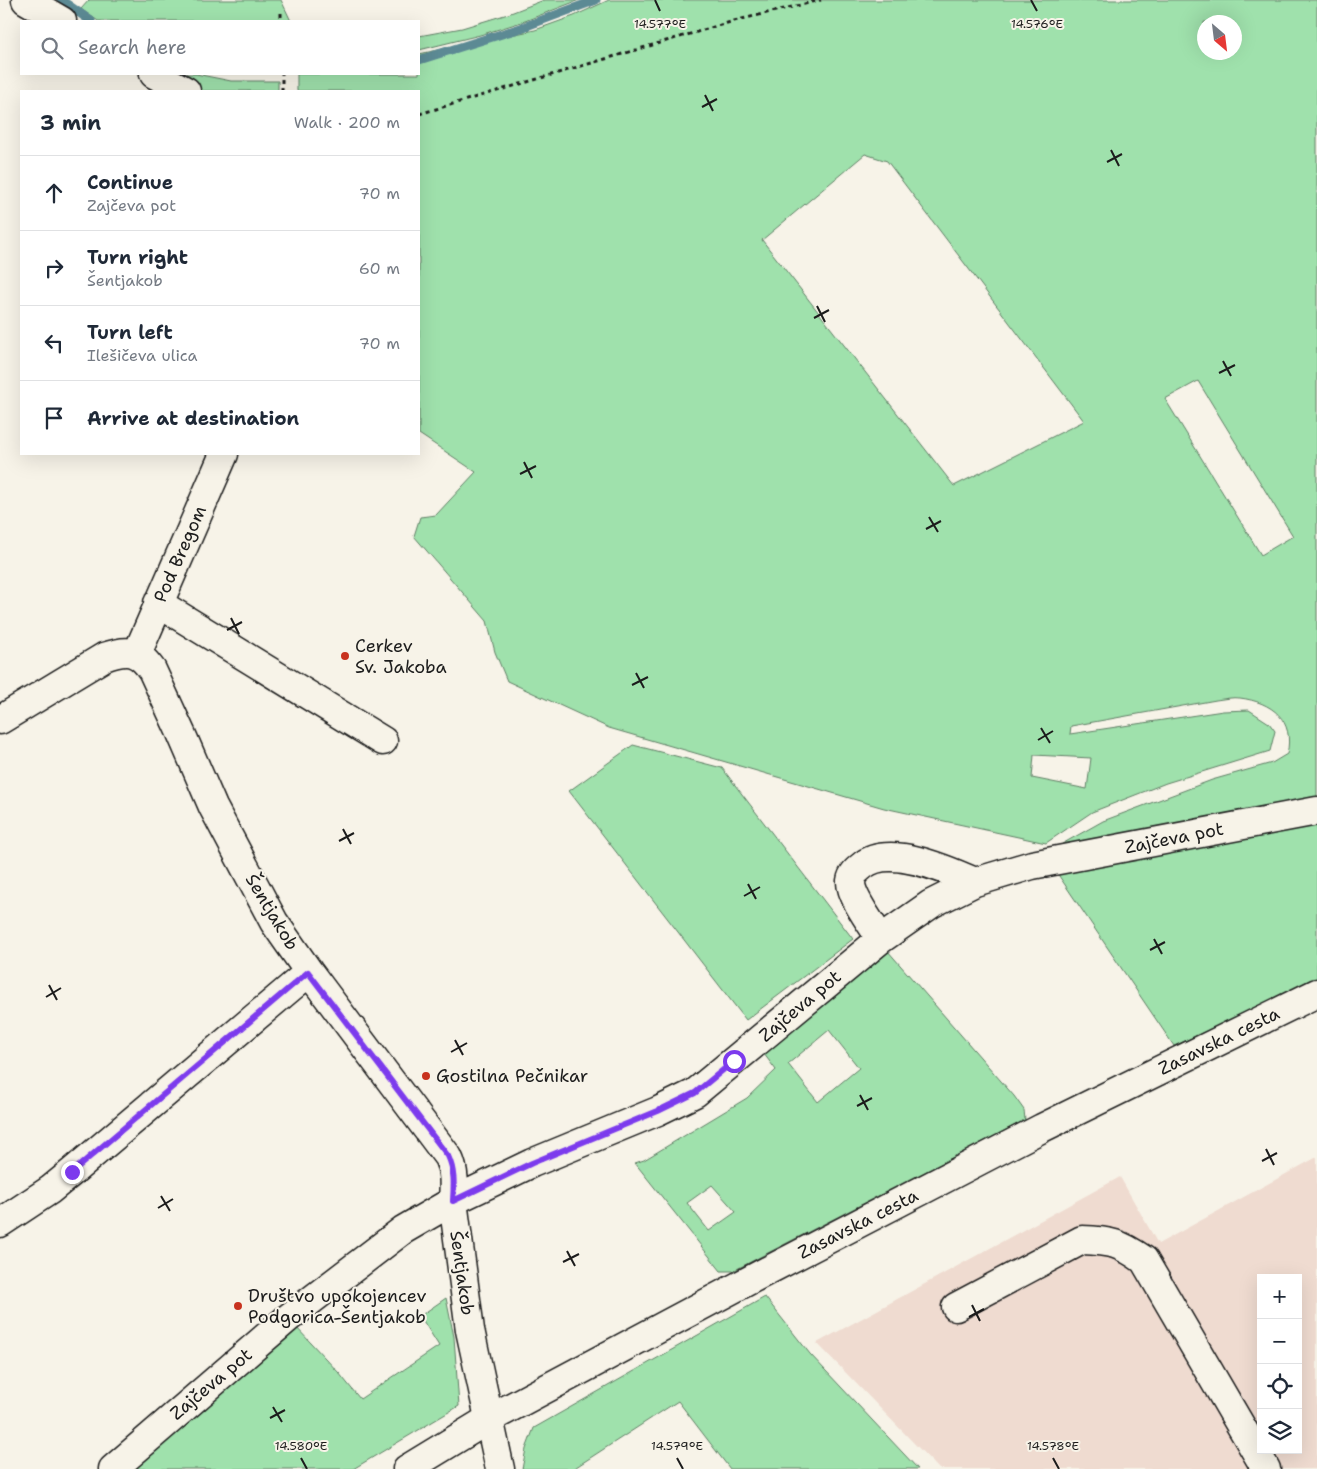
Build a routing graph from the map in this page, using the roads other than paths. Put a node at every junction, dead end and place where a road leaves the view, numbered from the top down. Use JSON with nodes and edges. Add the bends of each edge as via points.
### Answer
{"nodes":[{"id":1,"x":26,"y":0,"type":"edge"},
{"id":2,"x":60,"y":20,"type":"edge"},
{"id":3,"x":156,"y":75,"type":"edge"},
{"id":4,"x":184,"y":90,"type":"edge"},
{"id":5,"x":224,"y":455,"type":"edge"},
{"id":6,"x":158,"y":603,"type":"junction"},
{"id":7,"x":137,"y":654,"type":"junction"},
{"id":8,"x":0,"y":720,"type":"edge"},
{"id":9,"x":383,"y":741,"type":"dead end"},
{"id":10,"x":1317,"y":811,"type":"edge"},
{"id":11,"x":975,"y":882,"type":"junction"},
{"id":12,"x":880,"y":939,"type":"junction"},
{"id":13,"x":308,"y":972,"type":"junction"},
{"id":14,"x":1317,"y":993,"type":"edge"},
{"id":15,"x":453,"y":1201,"type":"junction"},
{"id":16,"x":0,"y":1223,"type":"edge"},
{"id":17,"x":956,"y":1307,"type":"dead end"},
{"id":18,"x":488,"y":1419,"type":"junction"},
{"id":19,"x":113,"y":1469,"type":"edge"},
{"id":20,"x":407,"y":1469,"type":"edge"},
{"id":21,"x":500,"y":1469,"type":"edge"},
{"id":22,"x":1266,"y":1469,"type":"edge"}],
"edges":[{"from":1,"to":2,"type":"street"},
{"from":3,"to":4,"type":"street"},
{"from":5,"to":6,"type":"street","name":"Pod Bregom"},
{"from":6,"to":7,"type":"street","name":"Pod Bregom"},
{"from":6,"to":9,"type":"street"},
{"from":7,"to":8,"type":"street","via":[[126,651],[104,657]]},
{"from":7,"to":13,"type":"street","name":"Šentjakob","via":[[160,685],[213,807],[274,922]]},
{"from":10,"to":11,"type":"street","name":"Zajčeva pot","via":[[1032,865]]},
{"from":11,"to":12,"type":"street","name":"Zajčeva pot","via":[[931,904]]},
{"from":11,"to":12,"type":"street","via":[[909,859],[882,858],[865,863],[854,872],[851,882],[854,894]]},
{"from":12,"to":15,"type":"street","name":"Zajčeva pot","via":[[695,1093],[532,1163]]},
{"from":13,"to":15,"type":"street","name":"Šentjakob","via":[[448,1156],[454,1177]]},
{"from":13,"to":16,"type":"street","via":[[50,1190]]},
{"from":14,"to":18,"type":"street","name":"Zasavska cesta","via":[[1042,1128]]},
{"from":15,"to":18,"type":"street","name":"Šentjakob","via":[[470,1330]]},
{"from":15,"to":19,"type":"street","name":"Zajčeva pot","via":[[404,1230],[288,1318]]},
{"from":17,"to":22,"type":"street","via":[[1082,1240],[1105,1241],[1125,1247],[1144,1260]]},
{"from":18,"to":20,"type":"street","name":"Zasavska cesta"},
{"from":18,"to":21,"type":"street","name":"Šentjakob"}]}
